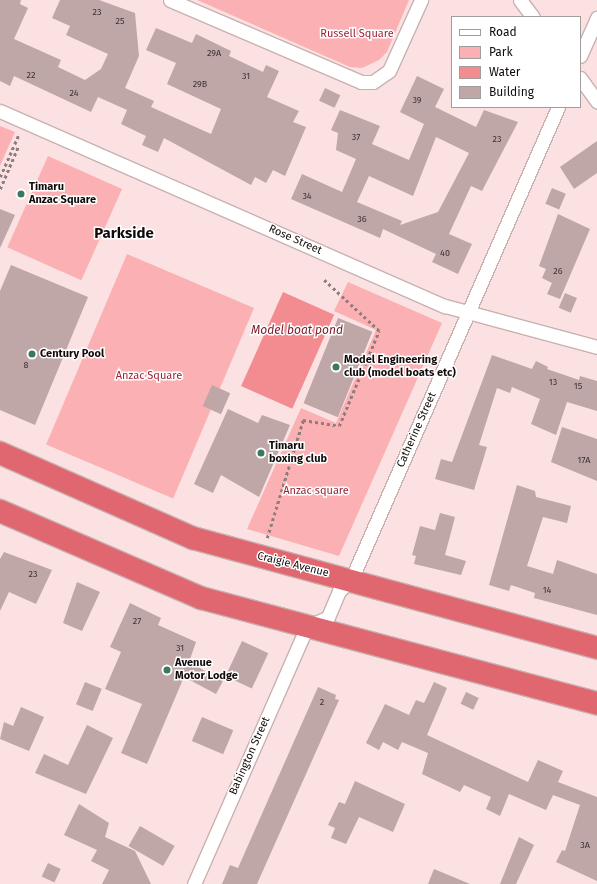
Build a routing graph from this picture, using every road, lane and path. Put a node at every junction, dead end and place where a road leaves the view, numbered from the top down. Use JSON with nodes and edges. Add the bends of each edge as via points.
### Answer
{"nodes":[{"id":1,"x":170,"y":0,"type":"edge"},
{"id":2,"x":422,"y":0,"type":"edge"},
{"id":3,"x":520,"y":0,"type":"edge"},
{"id":4,"x":532,"y":16,"type":"edge"},
{"id":5,"x":597,"y":18,"type":"edge"},
{"id":6,"x":581,"y":54,"type":"edge"},
{"id":7,"x":581,"y":79,"type":"edge"},
{"id":8,"x":597,"y":101,"type":"edge"},
{"id":9,"x":558,"y":108,"type":"edge"},
{"id":10,"x":0,"y":111,"type":"edge"},
{"id":11,"x":24,"y":122,"type":"junction"},
{"id":12,"x":18,"y":148,"type":"dead end"},
{"id":13,"x":0,"y":178,"type":"edge"},
{"id":14,"x":0,"y":189,"type":"edge"},
{"id":15,"x":324,"y":280,"type":"dead end"},
{"id":16,"x":468,"y":312,"type":"junction"},
{"id":17,"x":597,"y":347,"type":"edge"},
{"id":18,"x":0,"y":453,"type":"edge"},
{"id":19,"x":0,"y":511,"type":"edge"},
{"id":20,"x":267,"y":539,"type":"dead end"},
{"id":21,"x":351,"y":580,"type":"junction"},
{"id":22,"x":307,"y":627,"type":"junction"},
{"id":23,"x":597,"y":648,"type":"edge"},
{"id":24,"x":597,"y":703,"type":"edge"},
{"id":25,"x":194,"y":884,"type":"edge"}],
"edges":[{"from":1,"to":2,"type":"street","via":[[362,82],[374,82],[389,71]]},
{"from":3,"to":4,"type":"street"},
{"from":5,"to":6,"type":"street"},
{"from":7,"to":8,"type":"street"},
{"from":9,"to":16,"type":"street","name":"Catherine Street"},
{"from":10,"to":11,"type":"street","name":"Rose Street"},
{"from":11,"to":13,"type":"path"},
{"from":11,"to":16,"type":"street","name":"Rose Street","via":[[445,306]]},
{"from":12,"to":14,"type":"path"},
{"from":15,"to":20,"type":"path","via":[[379,331],[339,426],[303,420]]},
{"from":16,"to":17,"type":"street","name":"Rose Street"},
{"from":16,"to":21,"type":"street","name":"Catherine Street"},
{"from":18,"to":21,"type":"highway","name":"Craigie Avenue","via":[[192,538]]},
{"from":19,"to":22,"type":"highway","via":[[166,585]]},
{"from":21,"to":22,"type":"street","name":"Catherine Street","via":[[339,591],[328,617]]},
{"from":21,"to":23,"type":"highway","name":"Craigie Avenue"},
{"from":22,"to":24,"type":"highway"},
{"from":22,"to":25,"type":"street","name":"Babington Street"}]}
